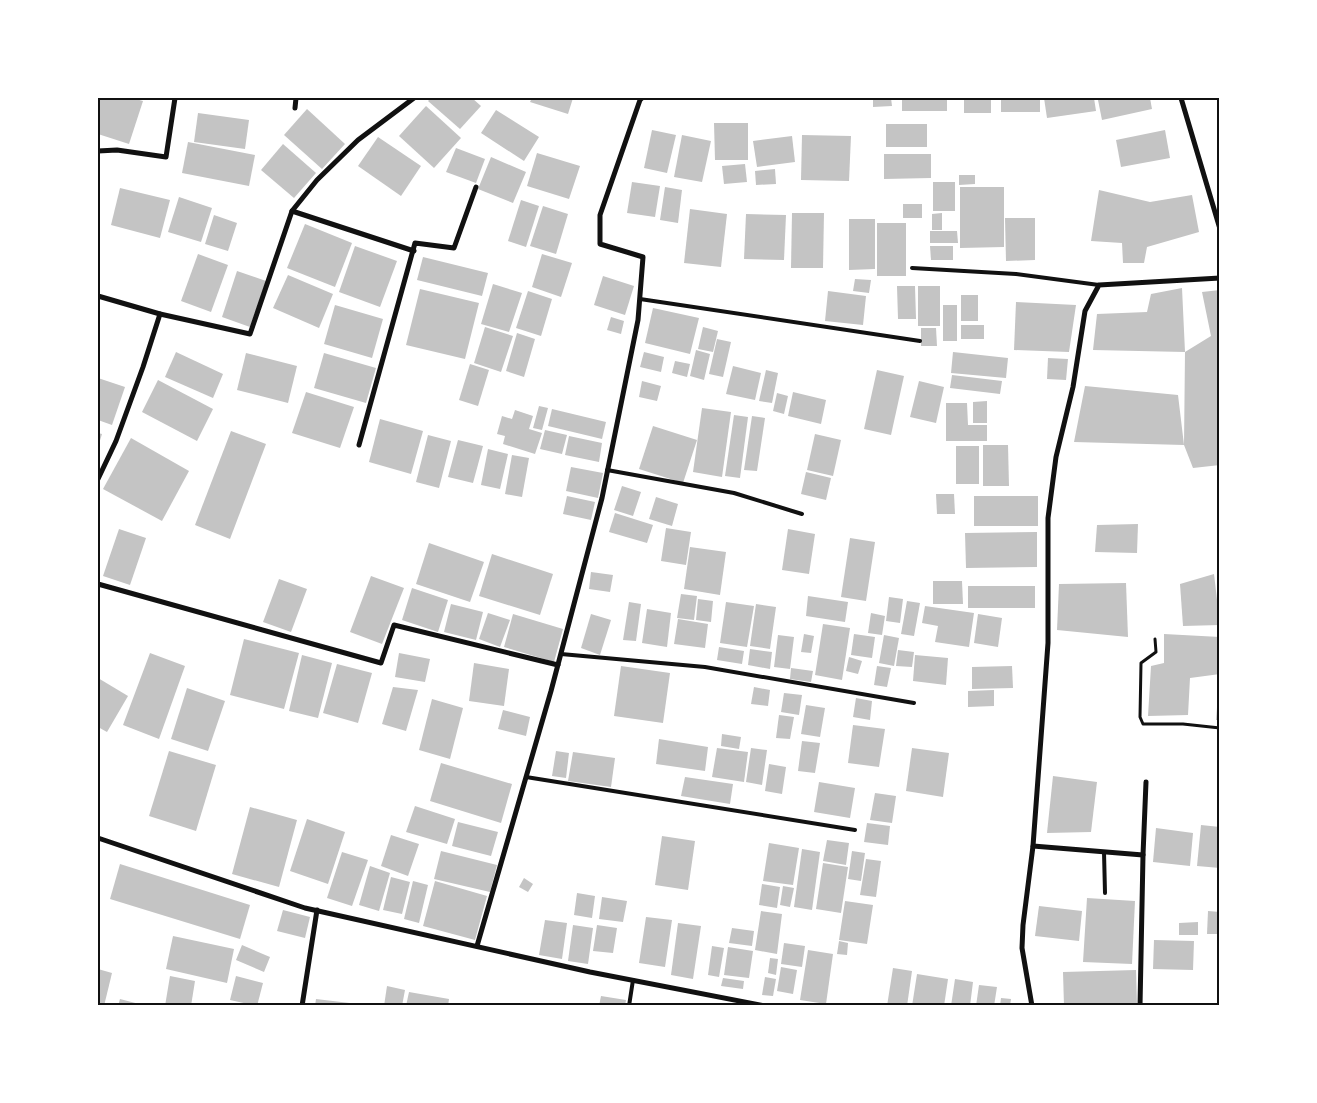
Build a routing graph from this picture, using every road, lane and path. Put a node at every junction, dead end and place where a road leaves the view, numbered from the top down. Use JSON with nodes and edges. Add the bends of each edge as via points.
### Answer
{"nodes":[{"id":1,"x":175,"y":98,"type":"edge"},
{"id":2,"x":296,"y":98,"type":"edge"},
{"id":3,"x":414,"y":98,"type":"edge"},
{"id":4,"x":642,"y":98,"type":"edge"},
{"id":5,"x":1181,"y":98,"type":"edge"},
{"id":6,"x":295,"y":108,"type":"dead end"},
{"id":7,"x":98,"y":151,"type":"edge"},
{"id":8,"x":476,"y":187,"type":"dead end"},
{"id":9,"x":292,"y":211,"type":"junction"},
{"id":10,"x":1220,"y":230,"type":"edge"},
{"id":11,"x":414,"y":251,"type":"junction"},
{"id":12,"x":912,"y":268,"type":"dead end"},
{"id":13,"x":1220,"y":278,"type":"edge"},
{"id":14,"x":1099,"y":285,"type":"junction"},
{"id":15,"x":98,"y":296,"type":"edge"},
{"id":16,"x":640,"y":299,"type":"junction"},
{"id":17,"x":160,"y":314,"type":"junction"},
{"id":18,"x":920,"y":341,"type":"dead end"},
{"id":19,"x":359,"y":446,"type":"dead end"},
{"id":20,"x":607,"y":470,"type":"junction"},
{"id":21,"x":98,"y":479,"type":"edge"},
{"id":22,"x":802,"y":514,"type":"dead end"},
{"id":23,"x":98,"y":584,"type":"edge"},
{"id":24,"x":1155,"y":639,"type":"dead end"},
{"id":25,"x":561,"y":654,"type":"junction"},
{"id":26,"x":558,"y":665,"type":"junction"},
{"id":27,"x":914,"y":703,"type":"dead end"},
{"id":28,"x":1220,"y":728,"type":"edge"},
{"id":29,"x":526,"y":778,"type":"junction"},
{"id":30,"x":1146,"y":782,"type":"dead end"},
{"id":31,"x":855,"y":830,"type":"dead end"},
{"id":32,"x":98,"y":838,"type":"edge"},
{"id":33,"x":1033,"y":846,"type":"junction"},
{"id":34,"x":1104,"y":852,"type":"junction"},
{"id":35,"x":1142,"y":855,"type":"junction"},
{"id":36,"x":1105,"y":893,"type":"dead end"},
{"id":37,"x":317,"y":910,"type":"junction"},
{"id":38,"x":477,"y":946,"type":"junction"},
{"id":39,"x":633,"y":980,"type":"junction"},
{"id":40,"x":302,"y":1006,"type":"edge"},
{"id":41,"x":629,"y":1006,"type":"edge"},
{"id":42,"x":765,"y":1006,"type":"edge"},
{"id":43,"x":1032,"y":1006,"type":"edge"},
{"id":44,"x":1140,"y":1006,"type":"edge"}],
"edges":[{"from":1,"to":7,"type":"street","via":[[166,157],[117,150]]},
{"from":2,"to":6,"type":"street"},
{"from":3,"to":9,"type":"street","via":[[358,140],[317,180]]},
{"from":4,"to":16,"type":"street","via":[[600,215],[600,244],[643,258]]},
{"from":5,"to":10,"type":"street"},
{"from":8,"to":11,"type":"street","via":[[454,248],[415,243]]},
{"from":9,"to":11,"type":"street"},
{"from":9,"to":17,"type":"street","via":[[250,334]]},
{"from":11,"to":19,"type":"street"},
{"from":12,"to":14,"type":"lane","via":[[1016,274]]},
{"from":13,"to":14,"type":"street"},
{"from":14,"to":33,"type":"street","via":[[1085,311],[1074,387],[1056,457],[1048,518],[1048,643]]},
{"from":15,"to":17,"type":"street"},
{"from":16,"to":18,"type":"lane"},
{"from":16,"to":20,"type":"street"},
{"from":17,"to":21,"type":"street","via":[[116,441]]},
{"from":20,"to":22,"type":"lane","via":[[734,493]]},
{"from":20,"to":25,"type":"street"},
{"from":23,"to":26,"type":"street","via":[[381,663],[394,625]]},
{"from":24,"to":28,"type":"path","via":[[1156,652],[1142,663],[1140,717],[1143,724]]},
{"from":25,"to":26,"type":"street"},
{"from":25,"to":27,"type":"lane","via":[[705,667]]},
{"from":26,"to":29,"type":"street"},
{"from":29,"to":31,"type":"lane"},
{"from":29,"to":38,"type":"street"},
{"from":30,"to":35,"type":"street"},
{"from":32,"to":37,"type":"street"},
{"from":33,"to":34,"type":"street"},
{"from":33,"to":43,"type":"street","via":[[1022,948]]},
{"from":34,"to":35,"type":"street"},
{"from":34,"to":36,"type":"lane"},
{"from":35,"to":44,"type":"street"},
{"from":37,"to":38,"type":"street"},
{"from":37,"to":40,"type":"street"},
{"from":38,"to":39,"type":"street"},
{"from":39,"to":41,"type":"lane"},
{"from":39,"to":42,"type":"street"}]}
